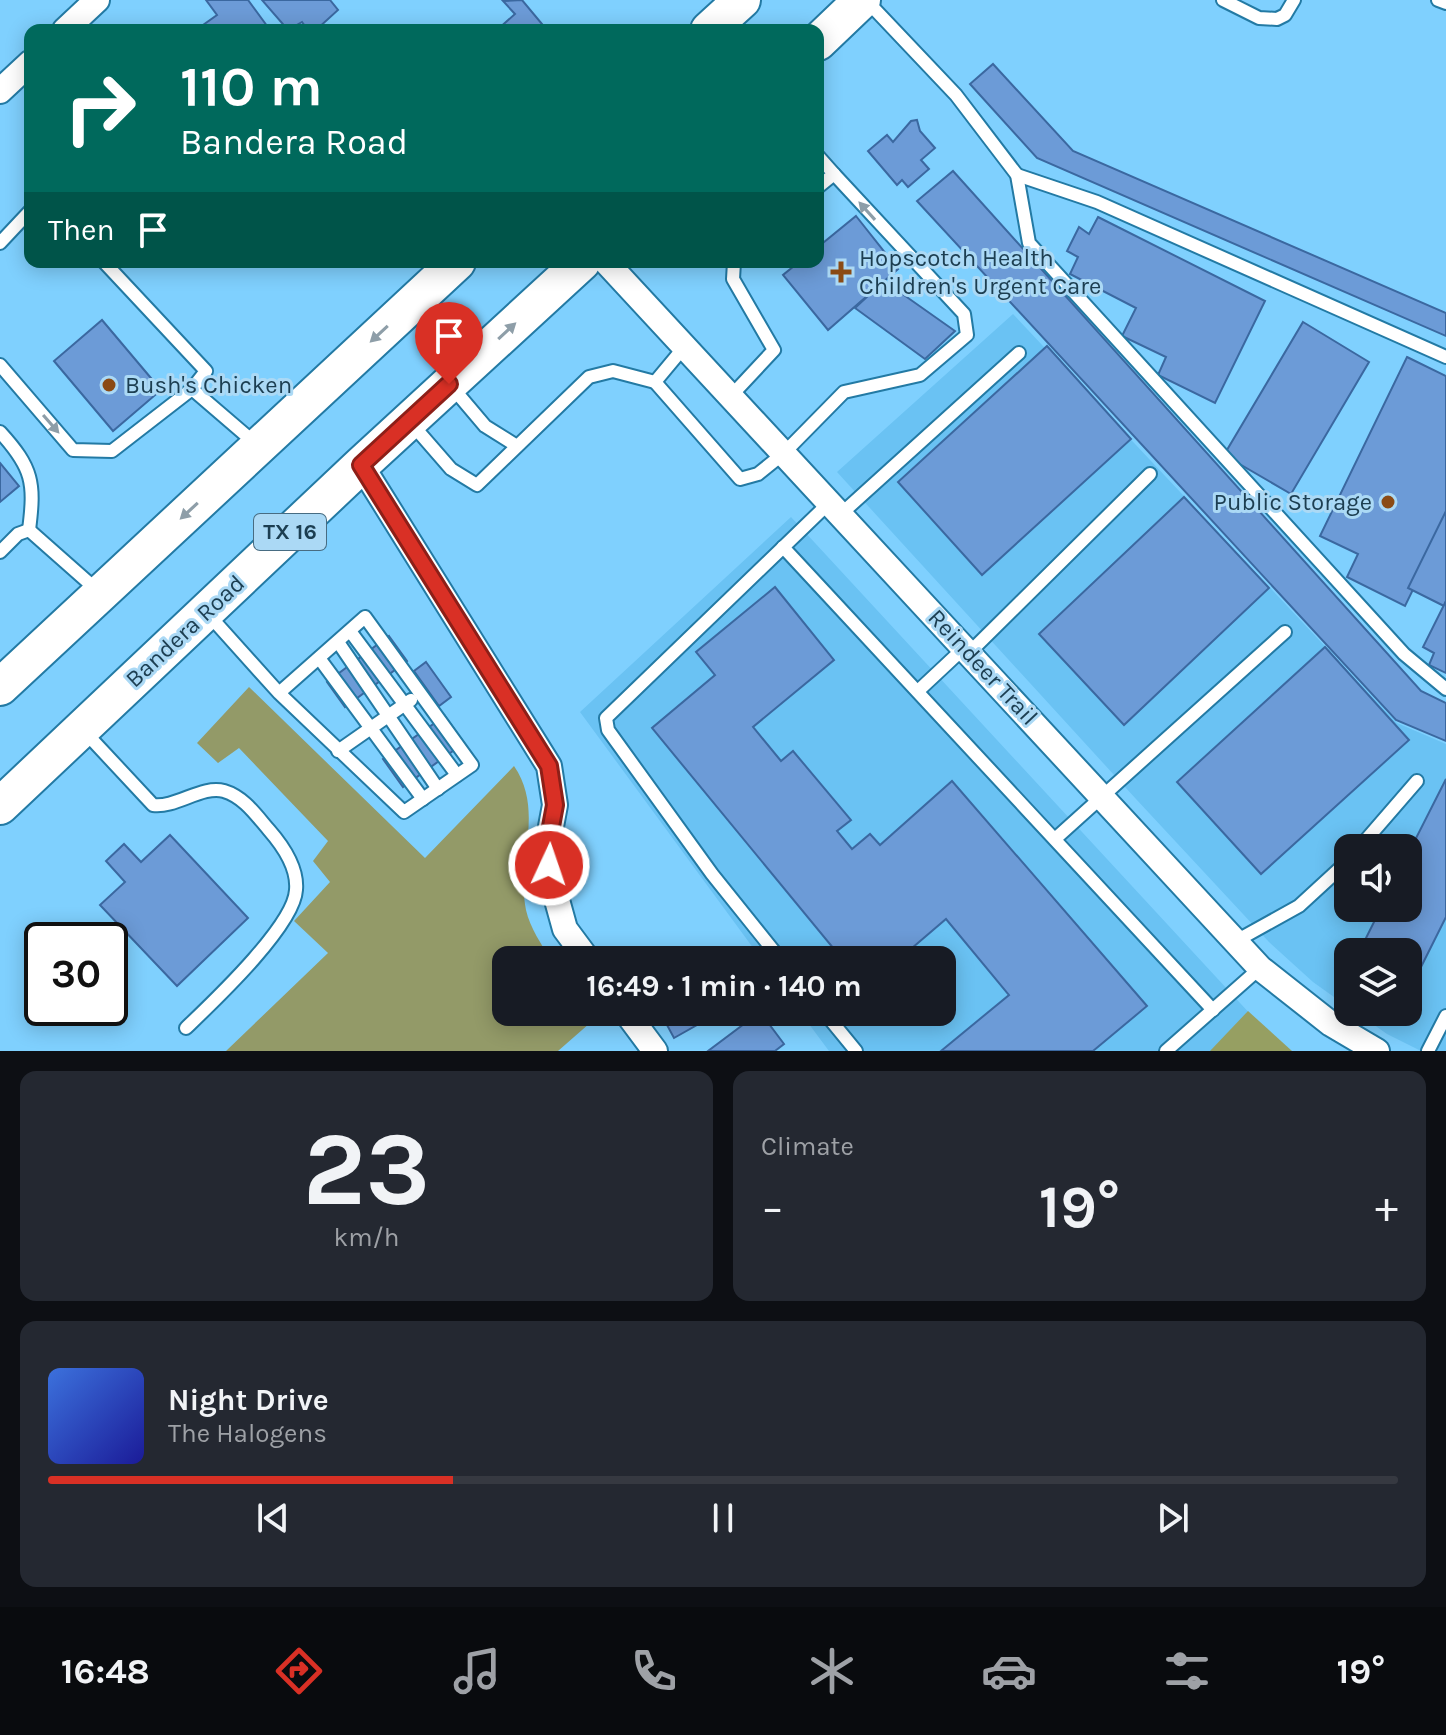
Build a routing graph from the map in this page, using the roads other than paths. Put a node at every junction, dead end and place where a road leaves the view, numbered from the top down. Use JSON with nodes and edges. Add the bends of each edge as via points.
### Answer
{"nodes":[{"id":1,"x":97,"y":0,"type":"edge"},
{"id":2,"x":742,"y":0,"type":"edge"},
{"id":3,"x":864,"y":0,"type":"edge"},
{"id":4,"x":1223,"y":0,"type":"edge"},
{"id":5,"x":1294,"y":0,"type":"edge"},
{"id":6,"x":1438,"y":0,"type":"edge"},
{"id":7,"x":1446,"y":3,"type":"edge"},
{"id":8,"x":71,"y":24,"type":"edge"},
{"id":9,"x":716,"y":24,"type":"edge"},
{"id":10,"x":824,"y":37,"type":"edge"},
{"id":11,"x":24,"y":69,"type":"edge"},
{"id":12,"x":0,"y":91,"type":"edge"},
{"id":13,"x":824,"y":163,"type":"edge"},
{"id":14,"x":834,"y":174,"type":"junction"},
{"id":15,"x":1017,"y":175,"type":"junction"},
{"id":16,"x":824,"y":182,"type":"edge"},
{"id":17,"x":24,"y":217,"type":"edge"},
{"id":18,"x":0,"y":243,"type":"edge"},
{"id":19,"x":110,"y":268,"type":"edge"},
{"id":20,"x":451,"y":268,"type":"edge"},
{"id":21,"x":575,"y":268,"type":"edge"},
{"id":22,"x":612,"y":268,"type":"edge"},
{"id":23,"x":734,"y":268,"type":"edge"},
{"id":24,"x":685,"y":346,"type":"junction"},
{"id":25,"x":1019,"y":353,"type":"dead end"},
{"id":26,"x":1446,"y":357,"type":"edge"},
{"id":27,"x":0,"y":365,"type":"edge"},
{"id":28,"x":655,"y":382,"type":"junction"},
{"id":29,"x":449,"y":384,"type":"junction"},
{"id":30,"x":192,"y":389,"type":"junction"},
{"id":31,"x":731,"y":396,"type":"junction"},
{"id":32,"x":409,"y":421,"type":"junction"},
{"id":33,"x":0,"y":432,"type":"edge"},
{"id":34,"x":517,"y":446,"type":"junction"},
{"id":35,"x":259,"y":447,"type":"junction"},
{"id":36,"x":784,"y":453,"type":"junction"},
{"id":37,"x":361,"y":465,"type":"junction"},
{"id":38,"x":1150,"y":474,"type":"dead end"},
{"id":39,"x":835,"y":508,"type":"junction"},
{"id":40,"x":29,"y":530,"type":"junction"},
{"id":41,"x":783,"y":547,"type":"junction"},
{"id":42,"x":0,"y":552,"type":"edge"},
{"id":43,"x":101,"y":593,"type":"junction"},
{"id":44,"x":206,"y":611,"type":"junction"},
{"id":45,"x":350,"y":631,"type":"junction"},
{"id":46,"x":1285,"y":632,"type":"dead end"},
{"id":47,"x":338,"y":642,"type":"junction"},
{"id":48,"x":966,"y":650,"type":"junction"},
{"id":49,"x":319,"y":658,"type":"junction"},
{"id":50,"x":4,"y":675,"type":"edge"},
{"id":51,"x":1446,"y":689,"type":"edge"},
{"id":52,"x":918,"y":691,"type":"junction"},
{"id":53,"x":279,"y":693,"type":"junction"},
{"id":54,"x":419,"y":694,"type":"junction"},
{"id":55,"x":405,"y":704,"type":"junction"},
{"id":56,"x":387,"y":716,"type":"junction"},
{"id":57,"x":82,"y":728,"type":"junction"},
{"id":58,"x":371,"y":728,"type":"junction"},
{"id":59,"x":338,"y":751,"type":"junction"},
{"id":60,"x":457,"y":775,"type":"junction"},
{"id":61,"x":1417,"y":781,"type":"dead end"},
{"id":62,"x":438,"y":789,"type":"junction"},
{"id":63,"x":1101,"y":795,"type":"junction"},
{"id":64,"x":423,"y":799,"type":"junction"},
{"id":65,"x":0,"y":806,"type":"edge"},
{"id":66,"x":1371,"y":834,"type":"edge"},
{"id":67,"x":1055,"y":839,"type":"junction"},
{"id":68,"x":1334,"y":874,"type":"edge"},
{"id":69,"x":1236,"y":941,"type":"junction"},
{"id":70,"x":578,"y":946,"type":"edge"},
{"id":71,"x":770,"y":946,"type":"edge"},
{"id":72,"x":1260,"y":968,"type":"junction"},
{"id":73,"x":1213,"y":1010,"type":"junction"},
{"id":74,"x":1446,"y":1016,"type":"edge"},
{"id":75,"x":636,"y":1026,"type":"edge"},
{"id":76,"x":835,"y":1026,"type":"edge"},
{"id":77,"x":186,"y":1028,"type":"dead end"},
{"id":78,"x":655,"y":1051,"type":"edge"},
{"id":79,"x":856,"y":1051,"type":"edge"},
{"id":80,"x":1166,"y":1051,"type":"edge"},
{"id":81,"x":1377,"y":1051,"type":"edge"},
{"id":82,"x":1428,"y":1051,"type":"edge"}],
"edges":[{"from":1,"to":8,"type":"street"},
{"from":2,"to":9,"type":"main road"},
{"from":3,"to":10,"type":"main road"},
{"from":3,"to":15,"type":"lane","via":[[956,95]]},
{"from":4,"to":5,"type":"lane","via":[[1268,19],[1285,15]]},
{"from":6,"to":7,"type":"lane"},
{"from":11,"to":12,"type":"street"},
{"from":13,"to":14,"type":"lane"},
{"from":14,"to":16,"type":"lane"},
{"from":36,"to":14,"type":"lane","one_way":true,"via":[[844,392],[920,375],[967,335],[964,314]]},
{"from":15,"to":26,"type":"lane","via":[[1097,202]]},
{"from":15,"to":51,"type":"lane","via":[[1029,243],[1404,654]]},
{"from":17,"to":18,"type":"lane"},
{"from":19,"to":30,"type":"lane","via":[[206,371]]},
{"from":20,"to":35,"type":"main road","one_way":true},
{"from":29,"to":21,"type":"main road","name":"Bandera Road","number":"TX 16","one_way":true},
{"from":22,"to":24,"type":"street","name":"Reindeer Trail"},
{"from":23,"to":31,"type":"lane","via":[[733,279],[774,350]]},
{"from":24,"to":28,"type":"lane"},
{"from":24,"to":31,"type":"street","name":"Reindeer Trail"},
{"from":25,"to":39,"type":"lane"},
{"from":27,"to":30,"type":"lane","one_way":true,"via":[[73,450],[112,451]]},
{"from":28,"to":34,"type":"lane","via":[[613,371],[589,377]]},
{"from":28,"to":36,"type":"lane","via":[[740,479],[758,474]]},
{"from":29,"to":32,"type":"main road","name":"Bandera Road","number":"TX 16"},
{"from":29,"to":34,"type":"lane","via":[[485,426]]},
{"from":30,"to":35,"type":"lane"},
{"from":31,"to":36,"type":"street","name":"Reindeer Trail"},
{"from":32,"to":34,"type":"lane","via":[[451,469],[477,485]]},
{"from":32,"to":37,"type":"main road","name":"Bandera Road","number":"TX 16"},
{"from":33,"to":40,"type":"lane","via":[[24,458],[34,490]]},
{"from":35,"to":43,"type":"main road","one_way":true},
{"from":36,"to":39,"type":"street","name":"Reindeer Trail"},
{"from":37,"to":44,"type":"main road","name":"Bandera Road","number":"TX 16"},
{"from":37,"to":70,"type":"street","via":[[549,766],[555,805],[547,848],[552,882],[565,929]]},
{"from":38,"to":48,"type":"lane"},
{"from":39,"to":41,"type":"lane"},
{"from":39,"to":48,"type":"street","name":"Reindeer Trail"},
{"from":40,"to":42,"type":"lane"},
{"from":40,"to":43,"type":"lane"},
{"from":41,"to":52,"type":"lane"},
{"from":41,"to":71,"type":"lane","via":[[606,718],[608,730]]},
{"from":43,"to":50,"type":"main road"},
{"from":44,"to":53,"type":"lane"},
{"from":44,"to":57,"type":"main road","name":"Bandera Road","number":"TX 16"},
{"from":45,"to":47,"type":"lane"},
{"from":45,"to":54,"type":"lane","via":[[365,617]]},
{"from":45,"to":55,"type":"lane"},
{"from":46,"to":63,"type":"lane"},
{"from":47,"to":49,"type":"lane"},
{"from":47,"to":56,"type":"lane"},
{"from":48,"to":52,"type":"lane"},
{"from":48,"to":63,"type":"street","name":"Reindeer Trail"},
{"from":49,"to":53,"type":"lane"},
{"from":49,"to":58,"type":"lane"},
{"from":52,"to":67,"type":"lane"},
{"from":53,"to":59,"type":"lane"},
{"from":54,"to":55,"type":"lane"},
{"from":54,"to":60,"type":"lane","via":[[472,765]]},
{"from":55,"to":56,"type":"lane"},
{"from":55,"to":60,"type":"lane"},
{"from":56,"to":58,"type":"lane"},
{"from":56,"to":62,"type":"lane"},
{"from":57,"to":65,"type":"main road","name":"Bandera Road","number":"TX 16"},
{"from":57,"to":77,"type":"lane","via":[[153,805],[167,807],[219,790],[239,797],[282,844],[295,873],[297,893],[278,927],[232,984]]},
{"from":58,"to":59,"type":"lane"},
{"from":58,"to":64,"type":"lane"},
{"from":59,"to":64,"type":"lane","via":[[404,812]]},
{"from":60,"to":62,"type":"lane"},
{"from":61,"to":66,"type":"lane"},
{"from":62,"to":64,"type":"lane"},
{"from":63,"to":67,"type":"lane"},
{"from":63,"to":69,"type":"street","name":"Reindeer Trail"},
{"from":67,"to":73,"type":"lane"},
{"from":68,"to":69,"type":"lane","via":[[1299,906]]},
{"from":69,"to":72,"type":"street","name":"Reindeer Trail"},
{"from":72,"to":73,"type":"lane"},
{"from":72,"to":81,"type":"street","name":"Reindeer Trail","via":[[1331,1024]]},
{"from":73,"to":80,"type":"lane"},
{"from":74,"to":82,"type":"lane"},
{"from":75,"to":78,"type":"street"},
{"from":76,"to":79,"type":"lane"}]}
